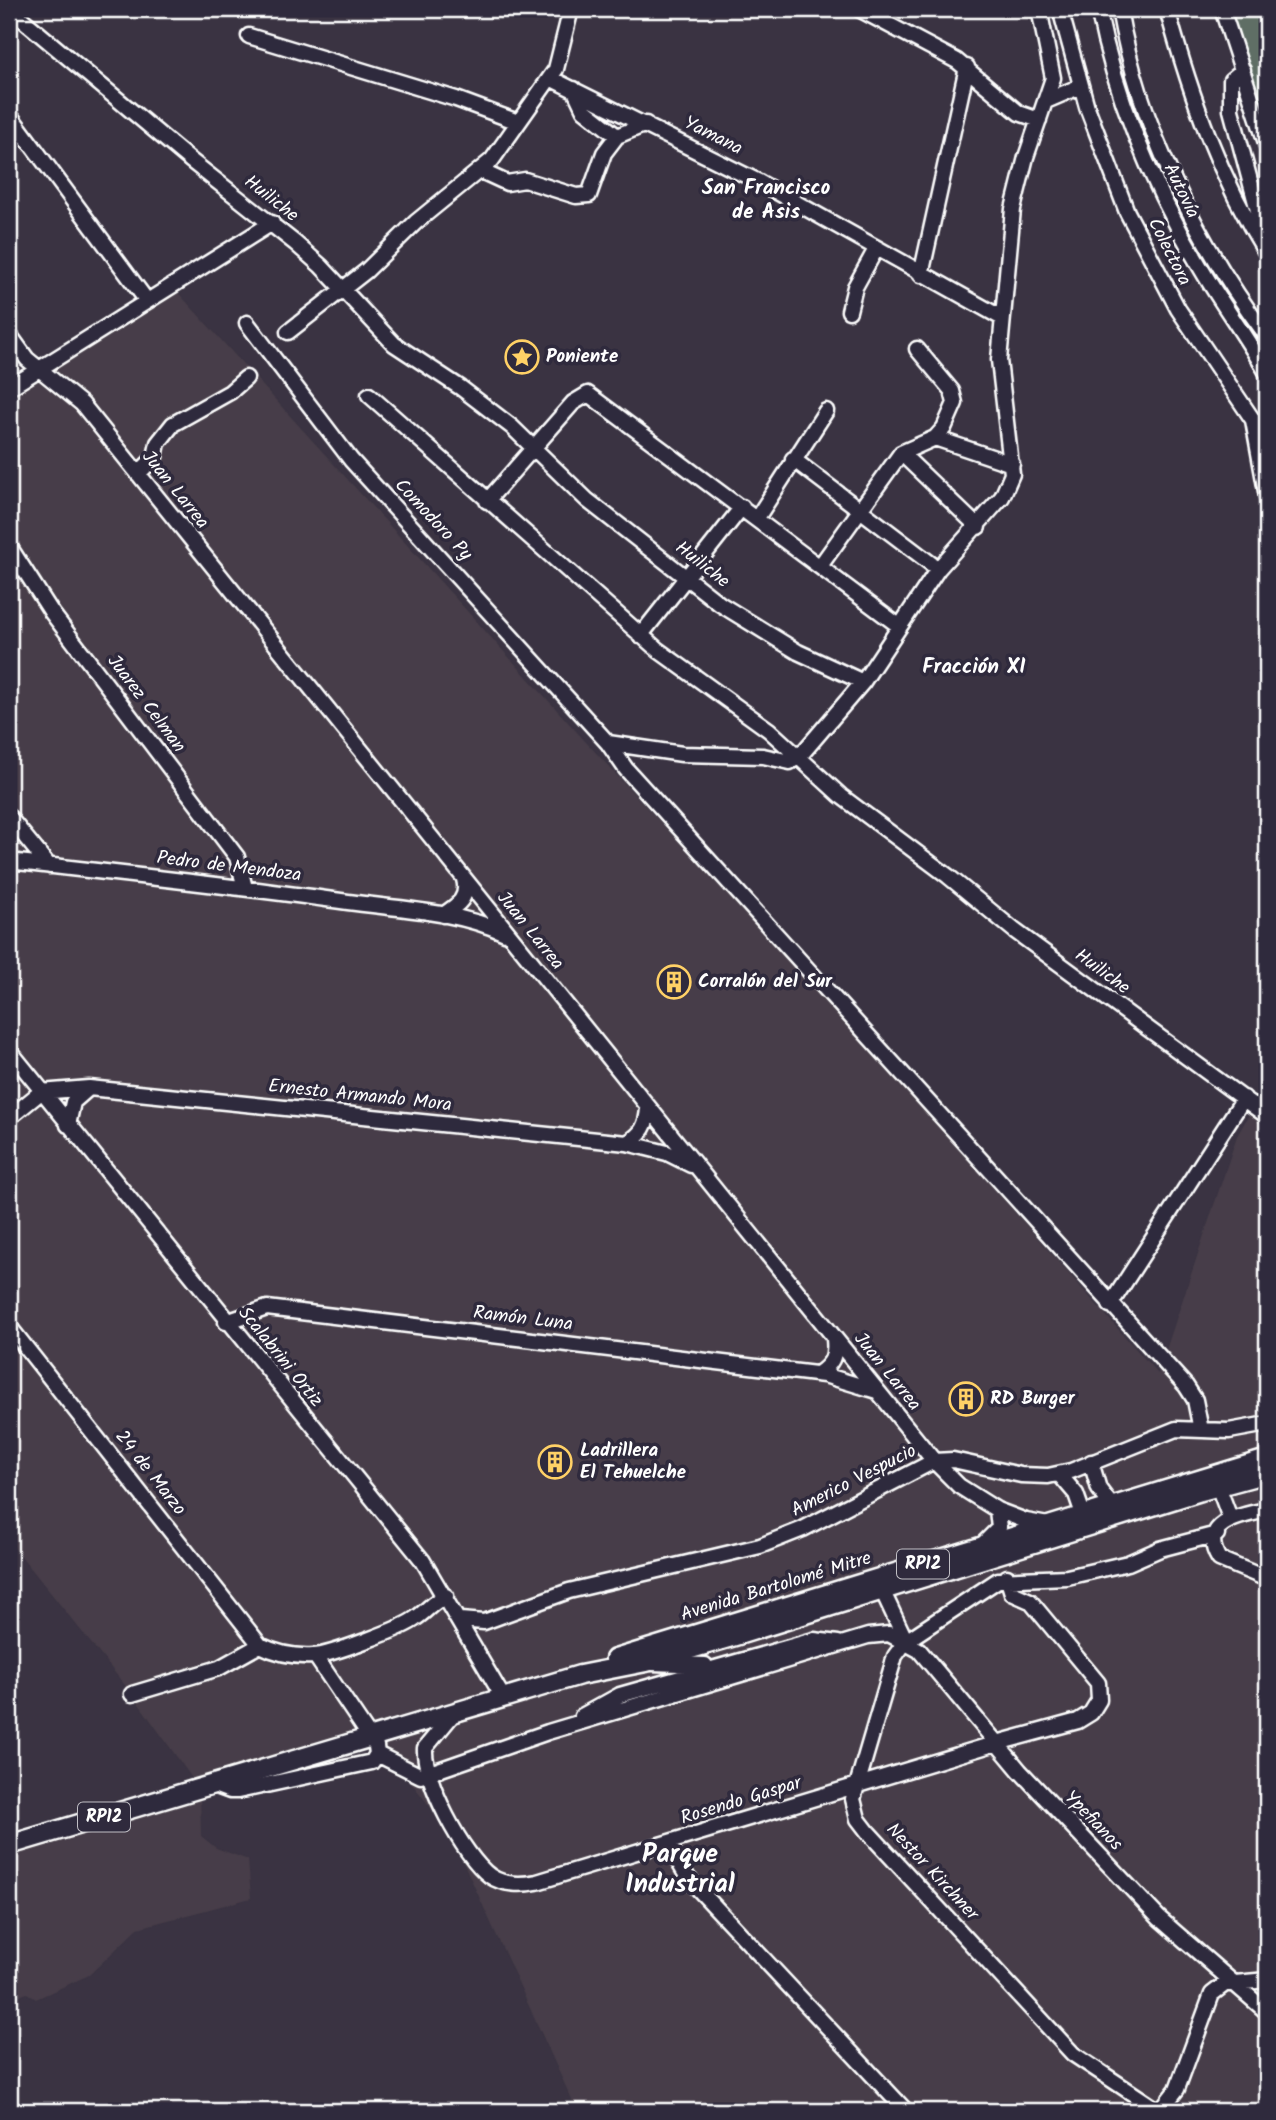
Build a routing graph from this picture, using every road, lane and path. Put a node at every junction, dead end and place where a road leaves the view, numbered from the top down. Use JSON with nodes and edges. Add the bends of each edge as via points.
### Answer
{"nodes":[{"id":1,"x":10,"y":9,"type":"edge"},
{"id":2,"x":571,"y":9,"type":"edge"},
{"id":3,"x":859,"y":9,"type":"edge"},
{"id":4,"x":1040,"y":9,"type":"edge"},
{"id":5,"x":1060,"y":9,"type":"edge"},
{"id":6,"x":1098,"y":9,"type":"edge"},
{"id":7,"x":1119,"y":9,"type":"edge"},
{"id":8,"x":1167,"y":9,"type":"edge"},
{"id":9,"x":1222,"y":9,"type":"edge"},
{"id":10,"x":249,"y":36,"type":"dead end"},
{"id":11,"x":967,"y":67,"type":"junction"},
{"id":12,"x":1242,"y":70,"type":"junction"},
{"id":13,"x":550,"y":78,"type":"junction"},
{"id":14,"x":1081,"y":86,"type":"junction"},
{"id":15,"x":573,"y":89,"type":"junction"},
{"id":16,"x":1046,"y":101,"type":"junction"},
{"id":17,"x":9,"y":114,"type":"edge"},
{"id":18,"x":1039,"y":120,"type":"junction"},
{"id":19,"x":518,"y":122,"type":"junction"},
{"id":20,"x":646,"y":124,"type":"junction"},
{"id":21,"x":617,"y":135,"type":"junction"},
{"id":22,"x":1267,"y":146,"type":"edge"},
{"id":23,"x":481,"y":171,"type":"junction"},
{"id":24,"x":272,"y":223,"type":"junction"},
{"id":25,"x":876,"y":249,"type":"junction"},
{"id":26,"x":1264,"y":249,"type":"edge"},
{"id":27,"x":921,"y":275,"type":"junction"},
{"id":28,"x":341,"y":289,"type":"junction"},
{"id":29,"x":147,"y":302,"type":"junction"},
{"id":30,"x":849,"y":311,"type":"dead end"},
{"id":31,"x":1002,"y":318,"type":"junction"},
{"id":32,"x":247,"y":323,"type":"dead end"},
{"id":33,"x":288,"y":332,"type":"dead end"},
{"id":34,"x":9,"y":334,"type":"edge"},
{"id":35,"x":1267,"y":336,"type":"edge"},
{"id":36,"x":917,"y":349,"type":"dead end"},
{"id":37,"x":40,"y":370,"type":"junction"},
{"id":38,"x":1267,"y":373,"type":"edge"},
{"id":39,"x":246,"y":378,"type":"dead end"},
{"id":40,"x":9,"y":388,"type":"edge"},
{"id":41,"x":369,"y":395,"type":"dead end"},
{"id":42,"x":826,"y":411,"type":"dead end"},
{"id":43,"x":935,"y":438,"type":"junction"},
{"id":44,"x":535,"y":447,"type":"junction"},
{"id":45,"x":901,"y":453,"type":"junction"},
{"id":46,"x":793,"y":459,"type":"junction"},
{"id":47,"x":1012,"y":464,"type":"junction"},
{"id":48,"x":138,"y":474,"type":"junction"},
{"id":49,"x":1267,"y":497,"type":"edge"},
{"id":50,"x":487,"y":501,"type":"junction"},
{"id":51,"x":742,"y":507,"type":"junction"},
{"id":52,"x":862,"y":510,"type":"junction"},
{"id":53,"x":757,"y":518,"type":"junction"},
{"id":54,"x":978,"y":527,"type":"junction"},
{"id":55,"x":9,"y":546,"type":"edge"},
{"id":56,"x":820,"y":566,"type":"junction"},
{"id":57,"x":938,"y":569,"type":"junction"},
{"id":58,"x":687,"y":577,"type":"junction"},
{"id":59,"x":899,"y":626,"type":"junction"},
{"id":60,"x":640,"y":636,"type":"junction"},
{"id":61,"x":863,"y":682,"type":"junction"},
{"id":62,"x":604,"y":740,"type":"junction"},
{"id":63,"x":799,"y":757,"type":"junction"},
{"id":64,"x":9,"y":817,"type":"edge"},
{"id":65,"x":9,"y":861,"type":"edge"},
{"id":66,"x":49,"y":866,"type":"junction"},
{"id":67,"x":464,"y":879,"type":"junction"},
{"id":68,"x":245,"y":888,"type":"junction"},
{"id":69,"x":443,"y":915,"type":"junction"},
{"id":70,"x":509,"y":935,"type":"junction"},
{"id":71,"x":9,"y":1050,"type":"edge"},
{"id":72,"x":89,"y":1088,"type":"junction"},
{"id":73,"x":41,"y":1092,"type":"junction"},
{"id":74,"x":1244,"y":1098,"type":"junction"},
{"id":75,"x":648,"y":1108,"type":"junction"},
{"id":76,"x":1267,"y":1116,"type":"edge"},
{"id":77,"x":9,"y":1118,"type":"edge"},
{"id":78,"x":68,"y":1125,"type":"junction"},
{"id":79,"x":627,"y":1143,"type":"junction"},
{"id":80,"x":700,"y":1172,"type":"junction"},
{"id":81,"x":1110,"y":1305,"type":"junction"},
{"id":82,"x":226,"y":1322,"type":"junction"},
{"id":83,"x":9,"y":1326,"type":"edge"},
{"id":84,"x":834,"y":1338,"type":"junction"},
{"id":85,"x":818,"y":1374,"type":"junction"},
{"id":86,"x":878,"y":1391,"type":"junction"},
{"id":87,"x":1267,"y":1424,"type":"edge"},
{"id":88,"x":1201,"y":1430,"type":"junction"},
{"id":89,"x":1267,"y":1459,"type":"edge"},
{"id":90,"x":934,"y":1461,"type":"junction"},
{"id":91,"x":1091,"y":1462,"type":"junction"},
{"id":92,"x":1267,"y":1473,"type":"edge"},
{"id":93,"x":1059,"y":1474,"type":"junction"},
{"id":94,"x":1218,"y":1486,"type":"junction"},
{"id":95,"x":1111,"y":1505,"type":"junction"},
{"id":96,"x":997,"y":1510,"type":"junction"},
{"id":97,"x":1267,"y":1510,"type":"edge"},
{"id":98,"x":1083,"y":1514,"type":"junction"},
{"id":99,"x":1230,"y":1518,"type":"junction"},
{"id":100,"x":1048,"y":1525,"type":"junction"},
{"id":101,"x":1217,"y":1534,"type":"junction"},
{"id":102,"x":978,"y":1547,"type":"junction"},
{"id":103,"x":1007,"y":1577,"type":"junction"},
{"id":104,"x":1267,"y":1579,"type":"edge"},
{"id":105,"x":883,"y":1592,"type":"junction"},
{"id":106,"x":446,"y":1596,"type":"junction"},
{"id":107,"x":460,"y":1620,"type":"junction"},
{"id":108,"x":906,"y":1641,"type":"junction"},
{"id":109,"x":841,"y":1644,"type":"junction"},
{"id":110,"x":260,"y":1645,"type":"junction"},
{"id":111,"x":316,"y":1657,"type":"junction"},
{"id":112,"x":644,"y":1662,"type":"junction"},
{"id":113,"x":725,"y":1665,"type":"junction"},
{"id":114,"x":580,"y":1675,"type":"junction"},
{"id":115,"x":132,"y":1694,"type":"dead end"},
{"id":116,"x":504,"y":1699,"type":"junction"},
{"id":117,"x":454,"y":1713,"type":"junction"},
{"id":118,"x":562,"y":1728,"type":"junction"},
{"id":119,"x":370,"y":1736,"type":"junction"},
{"id":120,"x":997,"y":1742,"type":"junction"},
{"id":121,"x":377,"y":1754,"type":"junction"},
{"id":122,"x":428,"y":1774,"type":"junction"},
{"id":123,"x":211,"y":1784,"type":"junction"},
{"id":124,"x":855,"y":1787,"type":"junction"},
{"id":125,"x":668,"y":1844,"type":"junction"},
{"id":126,"x":9,"y":1845,"type":"edge"},
{"id":127,"x":1267,"y":1980,"type":"edge"},
{"id":128,"x":1231,"y":1982,"type":"junction"},
{"id":129,"x":1267,"y":2012,"type":"edge"},
{"id":130,"x":906,"y":2111,"type":"edge"},
{"id":131,"x":1160,"y":2111,"type":"edge"}],
"edges":[{"from":1,"to":24,"type":"street","name":"Huiliche"},
{"from":2,"to":13,"type":"street","via":[[561,57]]},
{"from":3,"to":11,"type":"street"},
{"from":4,"to":16,"type":"street","via":[[1053,65]]},
{"from":5,"to":14,"type":"street","name":"Colectora"},
{"from":6,"to":38,"type":"street","name":"Autovía","via":[[1119,90],[1157,187],[1199,266]]},
{"from":7,"to":35,"type":"street","name":"Autovía","via":[[1146,109],[1182,194],[1227,277]]},
{"from":8,"to":26,"type":"street","via":[[1214,154],[1242,216]]},
{"from":9,"to":12,"type":"street"},
{"from":10,"to":19,"type":"street"},
{"from":11,"to":18,"type":"street","via":[[1019,113]]},
{"from":11,"to":27,"type":"street"},
{"from":12,"to":22,"type":"street"},
{"from":12,"to":26,"type":"street","via":[[1231,80],[1230,101],[1263,229]]},
{"from":13,"to":15,"type":"street","name":"Yamana"},
{"from":13,"to":19,"type":"street"},
{"from":14,"to":16,"type":"street"},
{"from":14,"to":49,"type":"street","name":"Colectora","via":[[1116,185],[1156,272],[1253,420]]},
{"from":15,"to":20,"type":"street","name":"Yamana"},
{"from":15,"to":21,"type":"street","via":[[584,110]]},
{"from":16,"to":18,"type":"street"},
{"from":17,"to":29,"type":"street"},
{"from":18,"to":31,"type":"street","via":[[1013,209]]},
{"from":19,"to":23,"type":"street"},
{"from":20,"to":21,"type":"street"},
{"from":20,"to":25,"type":"street","name":"Yamana"},
{"from":21,"to":23,"type":"street","via":[[604,153],[589,195],[580,197],[526,180],[507,183]]},
{"from":23,"to":28,"type":"street"},
{"from":24,"to":28,"type":"street","name":"Huiliche"},
{"from":24,"to":29,"type":"street"},
{"from":25,"to":27,"type":"street","name":"Yamana"},
{"from":25,"to":30,"type":"street","via":[[855,287]]},
{"from":27,"to":31,"type":"street","name":"Yamana"},
{"from":28,"to":33,"type":"street"},
{"from":28,"to":44,"type":"street","name":"Huiliche","via":[[394,344],[469,393]]},
{"from":29,"to":37,"type":"street"},
{"from":31,"to":47,"type":"street","via":[[999,375]]},
{"from":32,"to":62,"type":"street","name":"Comodoro Py","via":[[351,460]]},
{"from":34,"to":37,"type":"street","name":"Juan Larrea"},
{"from":36,"to":43,"type":"street","via":[[944,379],[955,403]]},
{"from":37,"to":40,"type":"street"},
{"from":37,"to":48,"type":"street","name":"Juan Larrea","via":[[82,404]]},
{"from":39,"to":48,"type":"street","via":[[173,424],[158,443],[155,457]]},
{"from":41,"to":50,"type":"street","name":"Huiliche"},
{"from":42,"to":46,"type":"street"},
{"from":43,"to":45,"type":"street"},
{"from":43,"to":47,"type":"street"},
{"from":44,"to":50,"type":"street"},
{"from":44,"to":51,"type":"street","via":[[573,403],[588,394]]},
{"from":44,"to":58,"type":"street","name":"Huiliche","via":[[587,500]]},
{"from":45,"to":52,"type":"street"},
{"from":45,"to":54,"type":"street"},
{"from":46,"to":52,"type":"street"},
{"from":46,"to":53,"type":"street"},
{"from":47,"to":54,"type":"street","via":[[1002,497]]},
{"from":48,"to":67,"type":"street","name":"Juan Larrea"},
{"from":50,"to":60,"type":"street","name":"Huiliche"},
{"from":51,"to":53,"type":"street"},
{"from":51,"to":58,"type":"street"},
{"from":52,"to":56,"type":"street"},
{"from":52,"to":57,"type":"street"},
{"from":53,"to":56,"type":"street"},
{"from":54,"to":57,"type":"street"},
{"from":55,"to":68,"type":"street","name":"Juarez Celman","via":[[52,613],[237,857]]},
{"from":56,"to":59,"type":"street"},
{"from":57,"to":59,"type":"street"},
{"from":58,"to":60,"type":"street"},
{"from":58,"to":61,"type":"street","name":"Huiliche","via":[[756,628]]},
{"from":59,"to":61,"type":"street"},
{"from":60,"to":63,"type":"street","name":"Huiliche"},
{"from":61,"to":63,"type":"street"},
{"from":62,"to":63,"type":"street","via":[[681,754],[763,756],[790,762]]},
{"from":62,"to":81,"type":"street","name":"Comodoro Py"},
{"from":63,"to":74,"type":"street","name":"Huiliche","via":[[841,796],[1016,931]]},
{"from":64,"to":66,"type":"street"},
{"from":65,"to":66,"type":"street","name":"Pedro de Mendoza"},
{"from":66,"to":68,"type":"street","name":"Pedro de Mendoza"},
{"from":67,"to":69,"type":"street","via":[[467,891],[462,901]]},
{"from":67,"to":70,"type":"street","name":"Juan Larrea"},
{"from":68,"to":69,"type":"street","name":"Pedro de Mendoza"},
{"from":69,"to":70,"type":"street","name":"Pedro de Mendoza","via":[[484,923]]},
{"from":70,"to":75,"type":"street","name":"Juan Larrea"},
{"from":71,"to":73,"type":"street","name":"Scalabrini Ortiz"},
{"from":72,"to":73,"type":"street","name":"Ernesto Armando Mora"},
{"from":72,"to":78,"type":"street","via":[[73,1102]]},
{"from":72,"to":79,"type":"street","name":"Ernesto Armando Mora"},
{"from":73,"to":77,"type":"street"},
{"from":73,"to":78,"type":"street","name":"Scalabrini Ortiz"},
{"from":74,"to":76,"type":"street","name":"Huiliche"},
{"from":74,"to":81,"type":"street"},
{"from":75,"to":79,"type":"street","via":[[647,1124]]},
{"from":75,"to":80,"type":"street","name":"Juan Larrea"},
{"from":78,"to":82,"type":"street","name":"Scalabrini Ortiz"},
{"from":79,"to":80,"type":"street","name":"Ernesto Armando Mora","via":[[683,1159]]},
{"from":80,"to":84,"type":"street","name":"Juan Larrea"},
{"from":81,"to":88,"type":"street","name":"Comodoro Py","via":[[1186,1386],[1195,1400]]},
{"from":82,"to":85,"type":"street","name":"Ramón Luna","via":[[267,1308]]},
{"from":82,"to":106,"type":"street","name":"Scalabrini Ortiz","via":[[423,1561]]},
{"from":83,"to":110,"type":"street","name":"24 de Marzo"},
{"from":84,"to":85,"type":"street","via":[[836,1354]]},
{"from":84,"to":86,"type":"street","name":"Juan Larrea"},
{"from":85,"to":86,"type":"street","name":"Ramón Luna"},
{"from":86,"to":90,"type":"street","name":"Juan Larrea"},
{"from":87,"to":88,"type":"street","name":"Americo Vespucio","via":[[1229,1431]]},
{"from":88,"to":91,"type":"street","name":"Americo Vespucio","via":[[1167,1431]]},
{"from":89,"to":95,"type":"main road","name":"Avenida Bartolomé Mitre","number":"RP12"},
{"from":90,"to":93,"type":"street","name":"Americo Vespucio","via":[[953,1460],[1035,1476]]},
{"from":90,"to":96,"type":"street","name":"Juan Larrea","via":[[959,1486]]},
{"from":90,"to":107,"type":"street","name":"Americo Vespucio","via":[[803,1529],[760,1546],[569,1591],[484,1622]]},
{"from":91,"to":93,"type":"street","name":"Americo Vespucio"},
{"from":91,"to":95,"type":"street","via":[[1099,1489]]},
{"from":92,"to":94,"type":"main road","name":"Avenida Bartolomé Mitre","number":"RP12"},
{"from":93,"to":98,"type":"street","via":[[1076,1494]]},
{"from":94,"to":99,"type":"street"},
{"from":94,"to":105,"type":"main road","name":"Avenida Bartolomé Mitre","number":"RP12"},
{"from":95,"to":98,"type":"main road","name":"Avenida Bartolomé Mitre","number":"RP12"},
{"from":96,"to":100,"type":"street","name":"Juan Larrea"},
{"from":96,"to":102,"type":"street","via":[[999,1528]]},
{"from":97,"to":99,"type":"street"},
{"from":98,"to":100,"type":"main road","name":"Avenida Bartolomé Mitre","number":"RP12"},
{"from":99,"to":101,"type":"street"},
{"from":100,"to":102,"type":"main road","name":"Avenida Bartolomé Mitre","number":"RP12"},
{"from":101,"to":103,"type":"street","via":[[1067,1577]]},
{"from":101,"to":104,"type":"street","via":[[1214,1545],[1219,1559]]},
{"from":102,"to":114,"type":"main road","name":"Avenida Bartolomé Mitre","number":"RP12","via":[[658,1644]]},
{"from":103,"to":108,"type":"street","via":[[989,1584]]},
{"from":103,"to":120,"type":"street","name":"Rosendo Gaspar","via":[[1012,1593],[1030,1601],[1098,1683],[1099,1700],[1091,1713],[1078,1721]]},
{"from":105,"to":108,"type":"street"},
{"from":105,"to":112,"type":"main road","name":"Avenida Bartolomé Mitre","number":"RP12"},
{"from":106,"to":107,"type":"street","name":"Scalabrini Ortiz"},
{"from":106,"to":111,"type":"street","via":[[397,1628]]},
{"from":107,"to":116,"type":"street","name":"Scalabrini Ortiz"},
{"from":108,"to":109,"type":"street","via":[[878,1634]]},
{"from":108,"to":120,"type":"street","name":"Ypefianos","via":[[919,1650]]},
{"from":108,"to":124,"type":"street","name":"Nestor Kirchner","via":[[895,1656]]},
{"from":109,"to":113,"type":"street","via":[[814,1640]]},
{"from":109,"to":118,"type":"street"},
{"from":110,"to":111,"type":"street"},
{"from":110,"to":115,"type":"street","via":[[219,1668]]},
{"from":111,"to":119,"type":"street"},
{"from":112,"to":113,"type":"street"},
{"from":112,"to":114,"type":"main road","name":"Avenida Bartolomé Mitre","number":"RP12"},
{"from":113,"to":118,"type":"street","via":[[620,1695]]},
{"from":114,"to":116,"type":"main road","name":"Avenida Bartolomé Mitre","number":"RP12"},
{"from":116,"to":117,"type":"main road","name":"Avenida Bartolomé Mitre","number":"RP12"},
{"from":117,"to":119,"type":"main road","name":"Avenida Bartolomé Mitre","number":"RP12"},
{"from":117,"to":122,"type":"street","via":[[425,1748]]},
{"from":118,"to":122,"type":"street"},
{"from":119,"to":121,"type":"street"},
{"from":119,"to":123,"type":"main road","name":"Avenida Bartolomé Mitre","number":"RP12"},
{"from":120,"to":124,"type":"street","name":"Rosendo Gaspar"},
{"from":120,"to":128,"type":"street","name":"Ypefianos","via":[[1159,1918]]},
{"from":121,"to":122,"type":"street","via":[[414,1774]]},
{"from":121,"to":123,"type":"street","via":[[364,1766],[238,1791]]},
{"from":122,"to":125,"type":"street","name":"Rosendo Gaspar","via":[[465,1845],[498,1880],[537,1882]]},
{"from":123,"to":126,"type":"main road","name":"Avenida Bartolomé Mitre","number":"RP12"},
{"from":124,"to":125,"type":"street","name":"Rosendo Gaspar"},
{"from":124,"to":131,"type":"street","name":"Nestor Kirchner","via":[[853,1808],[868,1832],[1073,2054]]},
{"from":125,"to":130,"type":"street","via":[[688,1878]]},
{"from":127,"to":128,"type":"street"},
{"from":128,"to":129,"type":"street","name":"Ypefianos"},
{"from":128,"to":131,"type":"street","via":[[1218,1986],[1212,1994],[1177,2089]]}]}
